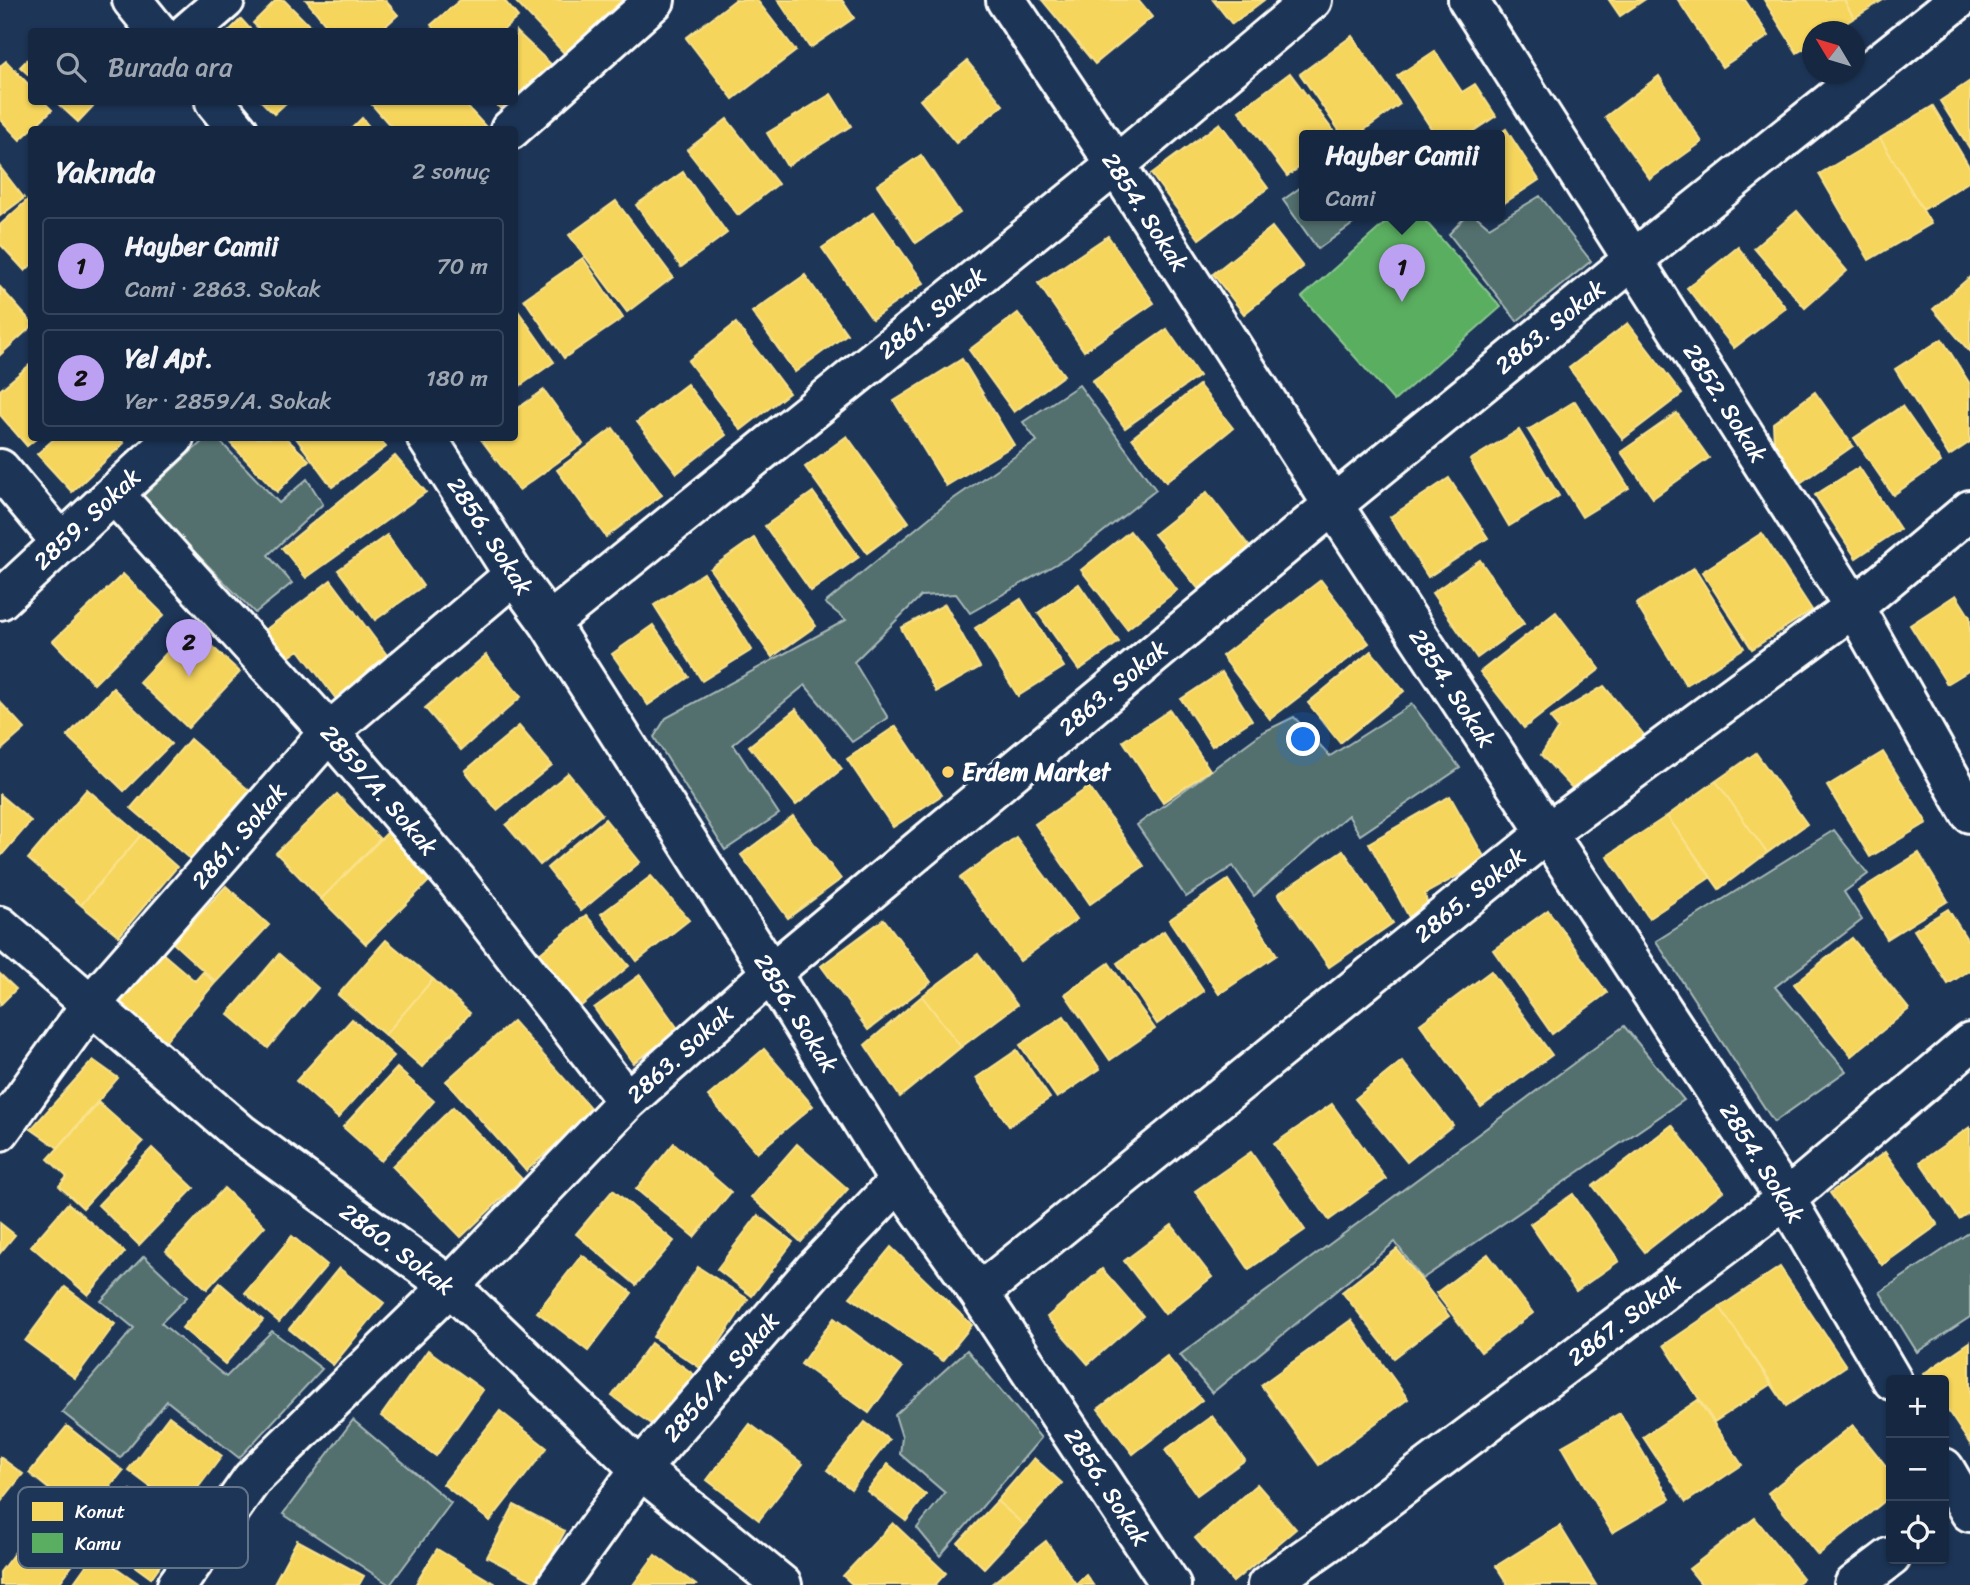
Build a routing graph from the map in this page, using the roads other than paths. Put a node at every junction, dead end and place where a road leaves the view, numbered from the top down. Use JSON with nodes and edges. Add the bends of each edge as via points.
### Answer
{"nodes":[{"id":1,"x":132,"y":0,"type":"edge"},
{"id":2,"x":225,"y":0,"type":"edge"},
{"id":3,"x":655,"y":0,"type":"edge"},
{"id":4,"x":1006,"y":0,"type":"edge"},
{"id":5,"x":1312,"y":0,"type":"edge"},
{"id":6,"x":1468,"y":0,"type":"edge"},
{"id":7,"x":1958,"y":0,"type":"edge"},
{"id":8,"x":155,"y":28,"type":"edge"},
{"id":9,"x":193,"y":28,"type":"edge"},
{"id":10,"x":217,"y":105,"type":"edge"},
{"id":11,"x":235,"y":126,"type":"edge"},
{"id":12,"x":514,"y":126,"type":"edge"},
{"id":13,"x":1116,"y":165,"type":"junction"},
{"id":14,"x":1634,"y":258,"type":"junction"},
{"id":15,"x":171,"y":441,"type":"edge"},
{"id":16,"x":429,"y":441,"type":"edge"},
{"id":17,"x":0,"y":468,"type":"edge"},
{"id":18,"x":114,"y":494,"type":"junction"},
{"id":19,"x":1333,"y":505,"type":"junction"},
{"id":20,"x":1970,"y":509,"type":"edge"},
{"id":21,"x":61,"y":542,"type":"junction"},
{"id":22,"x":514,"y":575,"type":"junction"},
{"id":23,"x":0,"y":600,"type":"edge"},
{"id":24,"x":1854,"y":607,"type":"junction"},
{"id":25,"x":549,"y":623,"type":"junction"},
{"id":26,"x":329,"y":732,"type":"junction"},
{"id":27,"x":1970,"y":813,"type":"edge"},
{"id":28,"x":1547,"y":833,"type":"junction"},
{"id":29,"x":0,"y":926,"type":"edge"},
{"id":30,"x":771,"y":973,"type":"junction"},
{"id":31,"x":92,"y":1003,"type":"junction"},
{"id":32,"x":1970,"y":1042,"type":"edge"},
{"id":33,"x":627,"y":1101,"type":"junction"},
{"id":34,"x":0,"y":1130,"type":"edge"},
{"id":35,"x":899,"y":1181,"type":"junction"},
{"id":36,"x":1786,"y":1199,"type":"junction"},
{"id":37,"x":450,"y":1286,"type":"junction"},
{"id":38,"x":979,"y":1293,"type":"junction"},
{"id":39,"x":1889,"y":1375,"type":"edge"},
{"id":40,"x":640,"y":1469,"type":"junction"},
{"id":41,"x":1949,"y":1479,"type":"edge"},
{"id":42,"x":246,"y":1487,"type":"edge"},
{"id":43,"x":1962,"y":1508,"type":"edge"},
{"id":44,"x":1886,"y":1561,"type":"edge"},
{"id":45,"x":189,"y":1568,"type":"edge"},
{"id":46,"x":177,"y":1585,"type":"edge"},
{"id":47,"x":557,"y":1585,"type":"edge"},
{"id":48,"x":782,"y":1585,"type":"edge"},
{"id":49,"x":1171,"y":1585,"type":"edge"},
{"id":50,"x":1267,"y":1585,"type":"edge"},
{"id":51,"x":1854,"y":1585,"type":"edge"}],
"edges":[{"from":1,"to":8,"type":"street"},
{"from":2,"to":9,"type":"street"},
{"from":3,"to":12,"type":"street"},
{"from":4,"to":13,"type":"street","name":"2854. Sokak"},
{"from":5,"to":13,"type":"street","name":"2861. Sokak"},
{"from":6,"to":14,"type":"street","name":"2852. Sokak"},
{"from":7,"to":14,"type":"street","name":"2863. Sokak"},
{"from":10,"to":11,"type":"street"},
{"from":13,"to":19,"type":"street","name":"2854. Sokak"},
{"from":13,"to":25,"type":"street","name":"2861. Sokak"},
{"from":14,"to":19,"type":"street","name":"2863. Sokak"},
{"from":14,"to":24,"type":"street","name":"2852. Sokak"},
{"from":15,"to":18,"type":"street","name":"2859. Sokak"},
{"from":16,"to":22,"type":"street","name":"2856. Sokak"},
{"from":17,"to":21,"type":"street"},
{"from":18,"to":21,"type":"street","name":"2859. Sokak"},
{"from":18,"to":26,"type":"street","name":"2859/A. Sokak"},
{"from":19,"to":28,"type":"street","name":"2854. Sokak"},
{"from":19,"to":30,"type":"street","name":"2863. Sokak"},
{"from":20,"to":24,"type":"street","name":"2865. Sokak"},
{"from":21,"to":23,"type":"street","name":"2859. Sokak"},
{"from":22,"to":25,"type":"street","name":"2856. Sokak"},
{"from":22,"to":26,"type":"street","name":"2861. Sokak"},
{"from":24,"to":27,"type":"street","name":"2852. Sokak"},
{"from":24,"to":28,"type":"street","name":"2865. Sokak"},
{"from":25,"to":30,"type":"street","name":"2856. Sokak"},
{"from":26,"to":31,"type":"street","name":"2861. Sokak"},
{"from":26,"to":33,"type":"street","name":"2859/A. Sokak","via":[[456,880]]},
{"from":28,"to":36,"type":"street","name":"2854. Sokak"},
{"from":28,"to":38,"type":"street","name":"2865. Sokak"},
{"from":29,"to":31,"type":"street","name":"2860. Sokak"},
{"from":30,"to":33,"type":"street","name":"2863. Sokak"},
{"from":30,"to":35,"type":"street","name":"2856. Sokak"},
{"from":31,"to":34,"type":"street","name":"2861. Sokak"},
{"from":31,"to":37,"type":"street","name":"2860. Sokak","via":[[240,1133]]},
{"from":32,"to":36,"type":"street","name":"2867. Sokak"},
{"from":33,"to":37,"type":"street","name":"2863. Sokak"},
{"from":35,"to":38,"type":"street","name":"2856. Sokak"},
{"from":35,"to":40,"type":"street","name":"2856/A. Sokak","via":[[813,1271]]},
{"from":36,"to":39,"type":"street","name":"2854. Sokak"},
{"from":36,"to":50,"type":"street","name":"2867. Sokak"},
{"from":37,"to":40,"type":"street","name":"2860. Sokak"},
{"from":37,"to":42,"type":"street","name":"2863. Sokak"},
{"from":38,"to":49,"type":"street","name":"2856. Sokak"},
{"from":40,"to":47,"type":"street","name":"2856/A. Sokak"},
{"from":40,"to":48,"type":"street","name":"2860. Sokak"},
{"from":41,"to":43,"type":"street"},
{"from":44,"to":51,"type":"street"},
{"from":45,"to":46,"type":"street","name":"2863. Sokak"}]}
